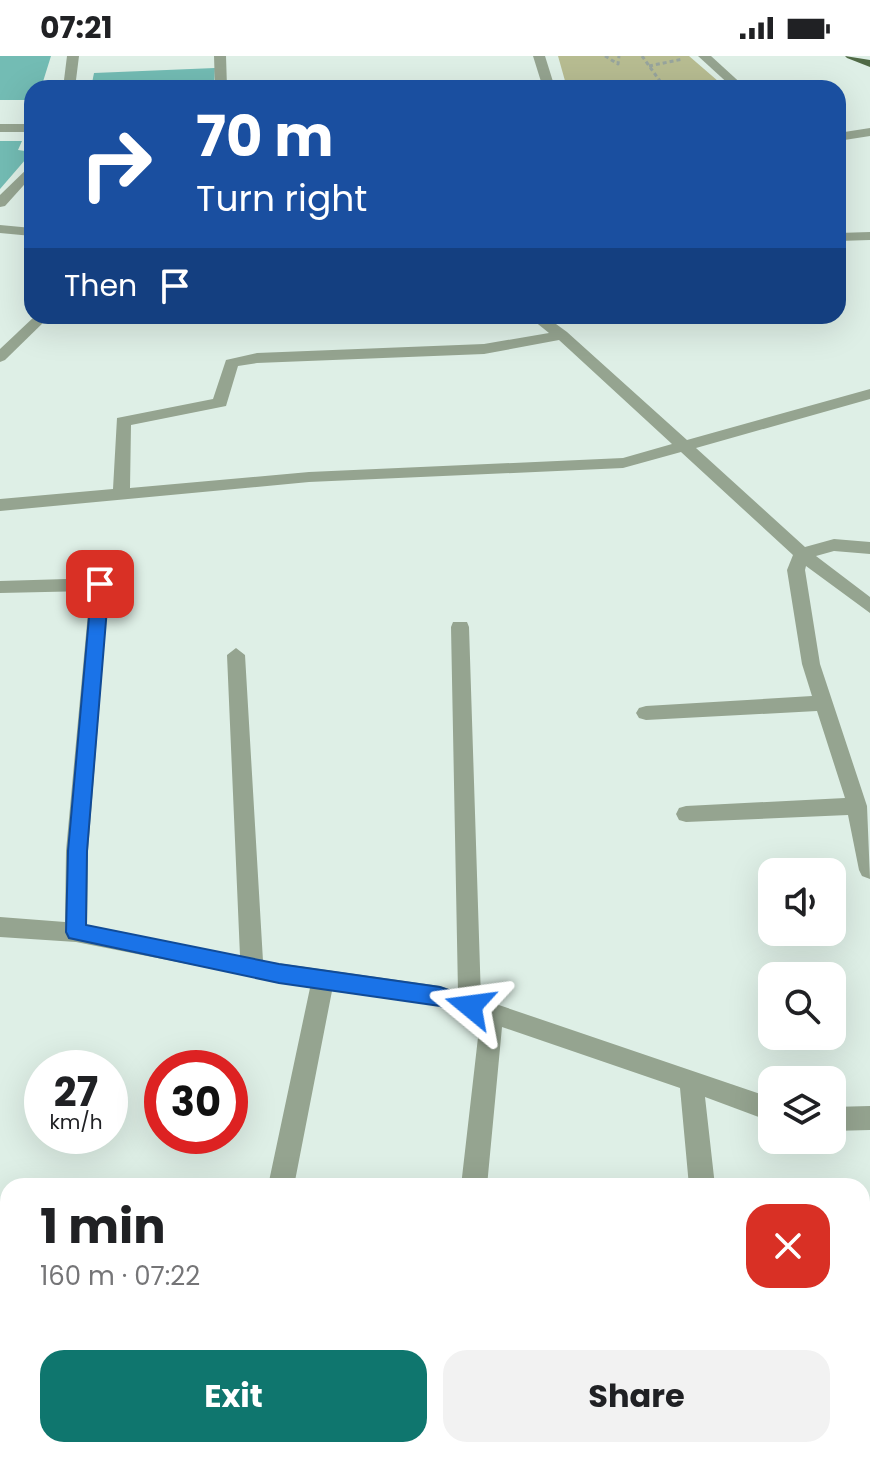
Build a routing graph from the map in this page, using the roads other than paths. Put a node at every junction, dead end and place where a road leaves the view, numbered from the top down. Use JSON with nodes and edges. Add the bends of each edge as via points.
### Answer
{"nodes":[{"id":1,"x":73,"y":56,"type":"edge"},
{"id":2,"x":220,"y":56,"type":"edge"},
{"id":3,"x":539,"y":56,"type":"edge"},
{"id":4,"x":704,"y":56,"type":"edge"},
{"id":5,"x":851,"y":56,"type":"edge"},
{"id":6,"x":870,"y":64,"type":"edge"},
{"id":7,"x":70,"y":80,"type":"edge"},
{"id":8,"x":221,"y":80,"type":"edge"},
{"id":9,"x":546,"y":80,"type":"edge"},
{"id":10,"x":731,"y":80,"type":"edge"},
{"id":11,"x":0,"y":128,"type":"edge"},
{"id":12,"x":24,"y":128,"type":"edge"},
{"id":13,"x":870,"y":132,"type":"edge"},
{"id":14,"x":846,"y":136,"type":"edge"},
{"id":15,"x":24,"y":177,"type":"edge"},
{"id":16,"x":0,"y":203,"type":"edge"},
{"id":17,"x":0,"y":229,"type":"edge"},
{"id":18,"x":24,"y":231,"type":"edge"},
{"id":19,"x":846,"y":234,"type":"edge"},
{"id":20,"x":870,"y":236,"type":"edge"},
{"id":21,"x":35,"y":324,"type":"edge"},
{"id":22,"x":546,"y":324,"type":"edge"},
{"id":23,"x":562,"y":335,"type":"junction"},
{"id":24,"x":0,"y":357,"type":"edge"},
{"id":25,"x":870,"y":394,"type":"edge"},
{"id":26,"x":681,"y":447,"type":"junction"},
{"id":27,"x":121,"y":493,"type":"junction"},
{"id":28,"x":0,"y":505,"type":"edge"},
{"id":29,"x":870,"y":548,"type":"edge"},
{"id":30,"x":802,"y":554,"type":"junction"},
{"id":31,"x":0,"y":587,"type":"edge"},
{"id":32,"x":870,"y":606,"type":"edge"},
{"id":33,"x":460,"y":627,"type":"dead end"},
{"id":34,"x":236,"y":655,"type":"dead end"},
{"id":35,"x":824,"y":703,"type":"junction"},
{"id":36,"x":646,"y":713,"type":"dead end"},
{"id":37,"x":857,"y":806,"type":"junction"},
{"id":38,"x":686,"y":814,"type":"dead end"},
{"id":39,"x":870,"y":870,"type":"edge"},
{"id":40,"x":0,"y":927,"type":"edge"},
{"id":41,"x":76,"y":932,"type":"junction"},
{"id":42,"x":252,"y":968,"type":"junction"},
{"id":43,"x":323,"y":980,"type":"junction"},
{"id":44,"x":481,"y":1010,"type":"junction"},
{"id":45,"x":691,"y":1081,"type":"junction"},
{"id":46,"x":758,"y":1105,"type":"edge"},
{"id":47,"x":870,"y":1118,"type":"edge"},
{"id":48,"x":846,"y":1119,"type":"edge"},
{"id":49,"x":283,"y":1178,"type":"edge"},
{"id":50,"x":474,"y":1178,"type":"edge"},
{"id":51,"x":701,"y":1178,"type":"edge"}],
"edges":[{"from":1,"to":7,"type":"street"},
{"from":2,"to":8,"type":"street"},
{"from":3,"to":9,"type":"street"},
{"from":4,"to":10,"type":"street"},
{"from":5,"to":6,"type":"main road"},
{"from":11,"to":12,"type":"street"},
{"from":13,"to":14,"type":"street"},
{"from":15,"to":16,"type":"street"},
{"from":17,"to":18,"type":"street"},
{"from":19,"to":20,"type":"street"},
{"from":21,"to":24,"type":"street"},
{"from":22,"to":23,"type":"street"},
{"from":23,"to":26,"type":"street"},
{"from":23,"to":27,"type":"street","via":[[484,349],[231,363],[220,403],[123,422]]},
{"from":25,"to":26,"type":"street"},
{"from":26,"to":27,"type":"street","via":[[623,463],[309,477]]},
{"from":26,"to":30,"type":"street"},
{"from":27,"to":28,"type":"street"},
{"from":29,"to":30,"type":"street","via":[[834,545]]},
{"from":30,"to":32,"type":"street"},
{"from":30,"to":35,"type":"street","via":[[796,570],[811,664]]},
{"from":31,"to":41,"type":"street","via":[[100,584],[77,851]]},
{"from":33,"to":44,"type":"street"},
{"from":34,"to":42,"type":"street"},
{"from":35,"to":36,"type":"street"},
{"from":35,"to":37,"type":"street"},
{"from":37,"to":38,"type":"street"},
{"from":37,"to":39,"type":"street"},
{"from":40,"to":41,"type":"street"},
{"from":41,"to":42,"type":"street"},
{"from":42,"to":43,"type":"street"},
{"from":43,"to":44,"type":"street","via":[[440,996]]},
{"from":43,"to":49,"type":"street"},
{"from":44,"to":45,"type":"street"},
{"from":44,"to":50,"type":"street"},
{"from":45,"to":46,"type":"street"},
{"from":45,"to":51,"type":"street"},
{"from":47,"to":48,"type":"street"}]}
